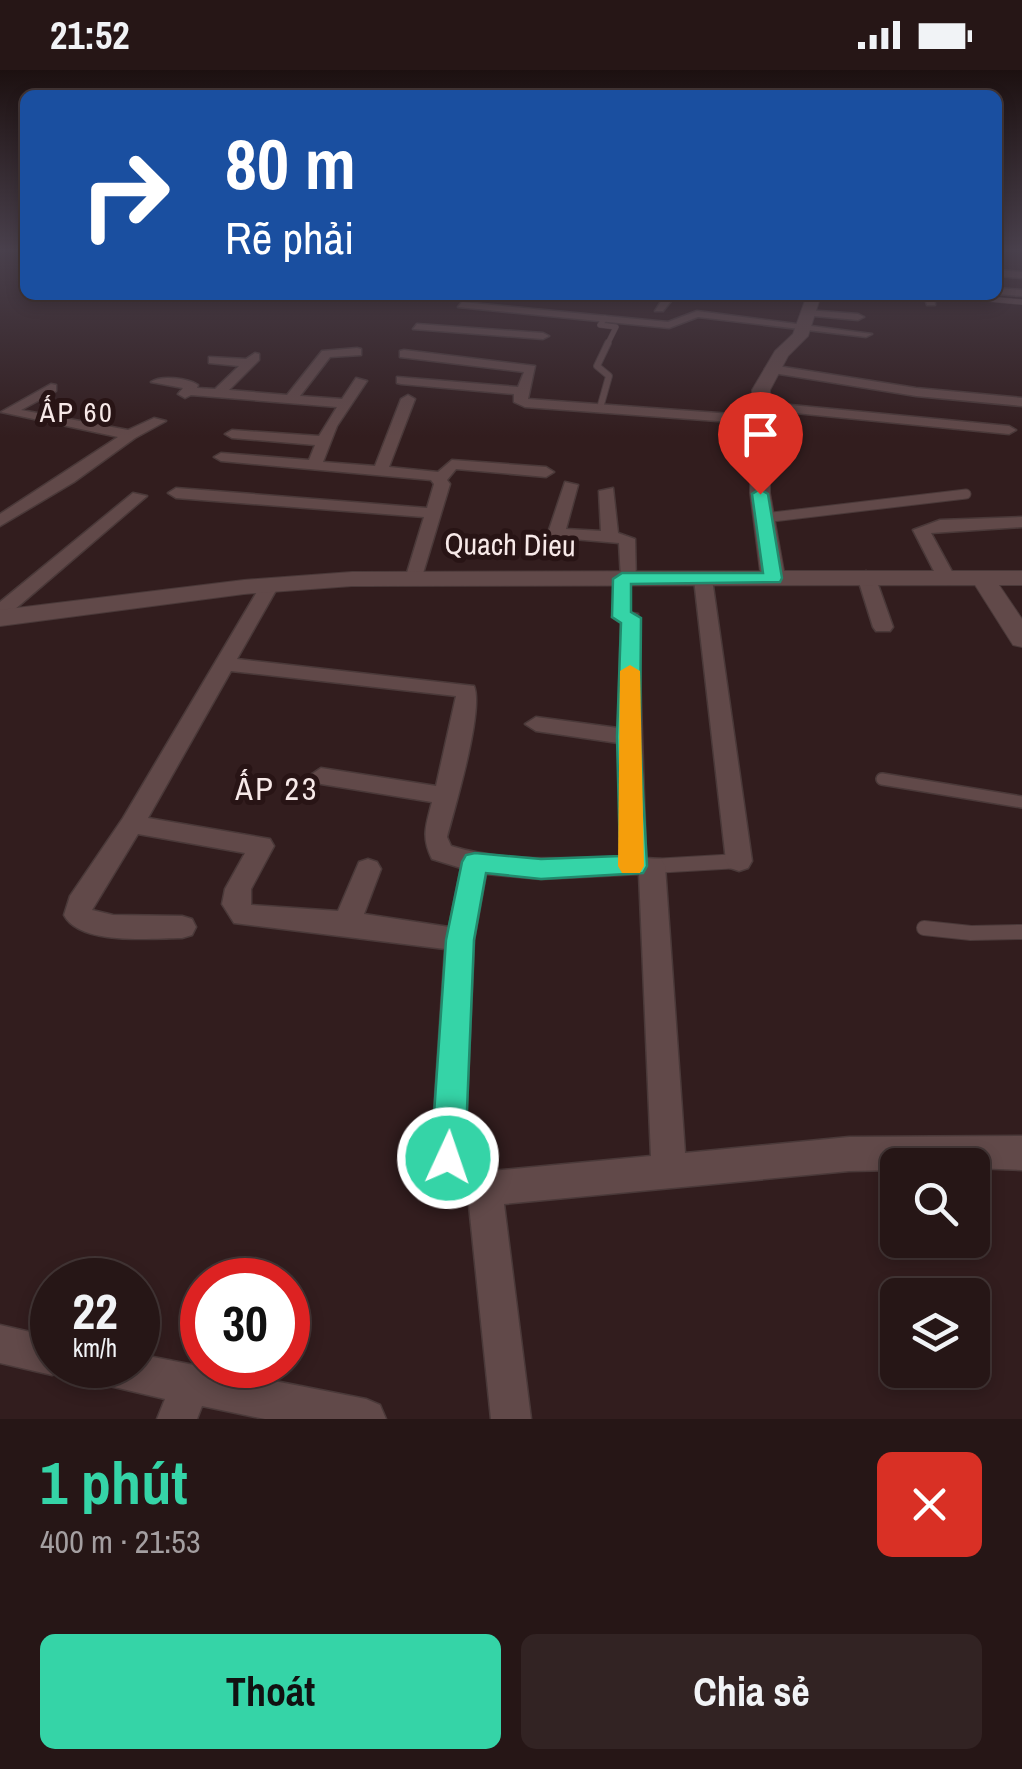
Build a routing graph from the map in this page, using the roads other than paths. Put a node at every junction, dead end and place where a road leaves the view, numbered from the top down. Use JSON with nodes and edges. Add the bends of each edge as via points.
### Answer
{"nodes":[{"id":1,"x":535,"y":311,"type":"edge"},
{"id":2,"x":733,"y":311,"type":"edge"},
{"id":3,"x":548,"y":312,"type":"junction"},
{"id":4,"x":598,"y":315,"type":"junction"},
{"id":5,"x":858,"y":317,"type":"dead end"},
{"id":6,"x":726,"y":318,"type":"junction"},
{"id":7,"x":805,"y":320,"type":"edge"},
{"id":8,"x":418,"y":328,"type":"dead end"},
{"id":9,"x":543,"y":336,"type":"junction"},
{"id":10,"x":864,"y":340,"type":"dead end"},
{"id":11,"x":356,"y":352,"type":"dead end"},
{"id":12,"x":404,"y":354,"type":"dead end"},
{"id":13,"x":213,"y":360,"type":"dead end"},
{"id":14,"x":520,"y":367,"type":"junction"},
{"id":15,"x":771,"y":369,"type":"junction"},
{"id":16,"x":360,"y":380,"type":"dead end"},
{"id":17,"x":402,"y":380,"type":"dead end"},
{"id":18,"x":157,"y":382,"type":"dead end"},
{"id":19,"x":51,"y":388,"type":"dead end"},
{"id":20,"x":523,"y":391,"type":"junction"},
{"id":21,"x":219,"y":393,"type":"junction"},
{"id":22,"x":292,"y":399,"type":"junction"},
{"id":23,"x":408,"y":399,"type":"dead end"},
{"id":24,"x":1022,"y":402,"type":"edge"},
{"id":25,"x":343,"y":403,"type":"junction"},
{"id":26,"x":600,"y":408,"type":"junction"},
{"id":27,"x":759,"y":413,"type":"junction"},
{"id":28,"x":4,"y":414,"type":"edge"},
{"id":29,"x":159,"y":421,"type":"dead end"},
{"id":30,"x":1009,"y":430,"type":"dead end"},
{"id":31,"x":232,"y":434,"type":"dead end"},
{"id":32,"x":130,"y":435,"type":"junction"},
{"id":33,"x":324,"y":441,"type":"junction"},
{"id":34,"x":221,"y":457,"type":"dead end"},
{"id":35,"x":316,"y":464,"type":"junction"},
{"id":36,"x":380,"y":469,"type":"junction"},
{"id":37,"x":546,"y":472,"type":"dead end"},
{"id":38,"x":439,"y":480,"type":"junction"},
{"id":39,"x":570,"y":484,"type":"dead end"},
{"id":40,"x":607,"y":491,"type":"dead end"},
{"id":41,"x":176,"y":492,"type":"dead end"},
{"id":42,"x":966,"y":494,"type":"dead end"},
{"id":43,"x":139,"y":496,"type":"dead end"},
{"id":44,"x":0,"y":504,"type":"edge"},
{"id":45,"x":22,"y":510,"type":"junction"},
{"id":46,"x":432,"y":514,"type":"junction"},
{"id":47,"x":764,"y":518,"type":"junction"},
{"id":48,"x":0,"y":521,"type":"edge"},
{"id":49,"x":1022,"y":522,"type":"edge"},
{"id":50,"x":610,"y":537,"type":"junction"},
{"id":51,"x":416,"y":576,"type":"junction"},
{"id":52,"x":866,"y":576,"type":"junction"},
{"id":53,"x":946,"y":577,"type":"junction"},
{"id":54,"x":982,"y":577,"type":"junction"},
{"id":55,"x":773,"y":578,"type":"junction"},
{"id":56,"x":1022,"y":578,"type":"edge"},
{"id":57,"x":626,"y":579,"type":"junction"},
{"id":58,"x":703,"y":579,"type":"junction"},
{"id":59,"x":270,"y":585,"type":"junction"},
{"id":60,"x":0,"y":615,"type":"edge"},
{"id":61,"x":622,"y":617,"type":"joint"},
{"id":62,"x":883,"y":627,"type":"dead end"},
{"id":63,"x":1022,"y":639,"type":"edge"},
{"id":64,"x":225,"y":664,"type":"junction"},
{"id":65,"x":536,"y":724,"type":"dead end"},
{"id":66,"x":628,"y":737,"type":"junction"},
{"id":67,"x":321,"y":776,"type":"dead end"},
{"id":68,"x":882,"y":779,"type":"dead end"},
{"id":69,"x":444,"y":796,"type":"junction"},
{"id":70,"x":1022,"y":802,"type":"edge"},
{"id":71,"x":132,"y":824,"type":"junction"},
{"id":72,"x":475,"y":862,"type":"junction"},
{"id":73,"x":739,"y":862,"type":"joint"},
{"id":74,"x":643,"y":866,"type":"junction"},
{"id":75,"x":368,"y":869,"type":"dead end"},
{"id":76,"x":347,"y":923,"type":"junction"},
{"id":77,"x":182,"y":926,"type":"dead end"},
{"id":78,"x":924,"y":928,"type":"dead end"},
{"id":79,"x":1022,"y":932,"type":"edge"},
{"id":80,"x":460,"y":940,"type":"junction"},
{"id":81,"x":1022,"y":1153,"type":"edge"},
{"id":82,"x":669,"y":1172,"type":"junction"},
{"id":83,"x":485,"y":1189,"type":"junction"},
{"id":84,"x":0,"y":1344,"type":"edge"},
{"id":85,"x":30,"y":1351,"type":"edge"},
{"id":86,"x":148,"y":1388,"type":"edge"},
{"id":87,"x":184,"y":1403,"type":"edge"},
{"id":88,"x":366,"y":1419,"type":"edge"},
{"id":89,"x":511,"y":1419,"type":"edge"}],
"edges":[{"from":1,"to":3,"type":"street"},
{"from":2,"to":6,"type":"street"},
{"from":3,"to":4,"type":"street"},
{"from":3,"to":9,"type":"street"},
{"from":4,"to":6,"type":"street","via":[[669,325],[696,314]]},
{"from":4,"to":26,"type":"lane","via":[[600,325],[616,328],[597,366],[609,376]]},
{"from":5,"to":7,"type":"street"},
{"from":6,"to":7,"type":"street"},
{"from":7,"to":10,"type":"street"},
{"from":7,"to":15,"type":"main road"},
{"from":8,"to":9,"type":"street"},
{"from":9,"to":14,"type":"street"},
{"from":11,"to":22,"type":"street","via":[[326,354]]},
{"from":12,"to":14,"type":"street"},
{"from":13,"to":21,"type":"street","via":[[252,360]]},
{"from":14,"to":20,"type":"street","via":[[532,370]]},
{"from":15,"to":24,"type":"street"},
{"from":15,"to":27,"type":"main road"},
{"from":16,"to":25,"type":"street"},
{"from":17,"to":20,"type":"street"},
{"from":18,"to":21,"type":"street","via":[[192,384],[184,395]]},
{"from":19,"to":28,"type":"street"},
{"from":20,"to":26,"type":"street","via":[[524,402]]},
{"from":21,"to":22,"type":"street"},
{"from":22,"to":25,"type":"street"},
{"from":23,"to":36,"type":"street"},
{"from":25,"to":33,"type":"street"},
{"from":26,"to":27,"type":"street"},
{"from":27,"to":30,"type":"street"},
{"from":27,"to":47,"type":"main road"},
{"from":28,"to":32,"type":"street"},
{"from":29,"to":32,"type":"street"},
{"from":31,"to":33,"type":"street"},
{"from":32,"to":45,"type":"street"},
{"from":33,"to":35,"type":"street"},
{"from":34,"to":35,"type":"street"},
{"from":35,"to":36,"type":"street"},
{"from":36,"to":38,"type":"street"},
{"from":37,"to":38,"type":"street","via":[[452,464]]},
{"from":38,"to":46,"type":"street"},
{"from":39,"to":50,"type":"street","via":[[556,533]]},
{"from":40,"to":50,"type":"street"},
{"from":41,"to":46,"type":"street"},
{"from":42,"to":47,"type":"lane"},
{"from":43,"to":60,"type":"street"},
{"from":44,"to":45,"type":"street"},
{"from":45,"to":48,"type":"street"},
{"from":46,"to":51,"type":"street"},
{"from":47,"to":55,"type":"main road"},
{"from":49,"to":53,"type":"street","via":[[921,530]]},
{"from":50,"to":57,"type":"street","via":[[627,538]]},
{"from":51,"to":57,"type":"main road","name":"Quach Dieu"},
{"from":51,"to":59,"type":"main road","name":"Quach Dieu"},
{"from":52,"to":53,"type":"main road","name":"Quach Dieu"},
{"from":52,"to":55,"type":"main road","name":"Quach Dieu"},
{"from":52,"to":62,"type":"street"},
{"from":53,"to":54,"type":"main road","name":"Quach Dieu"},
{"from":54,"to":56,"type":"main road","name":"Quach Dieu"},
{"from":54,"to":63,"type":"main road"},
{"from":55,"to":58,"type":"main road","name":"Quach Dieu"},
{"from":57,"to":58,"type":"main road","name":"Quach Dieu"},
{"from":57,"to":61,"type":"lane"},
{"from":58,"to":73,"type":"street"},
{"from":59,"to":60,"type":"main road","name":"Quach Dieu"},
{"from":59,"to":64,"type":"street"},
{"from":61,"to":66,"type":"street","via":[[631,618]]},
{"from":64,"to":69,"type":"street","via":[[463,688],[469,703]]},
{"from":64,"to":71,"type":"street"},
{"from":65,"to":66,"type":"street"},
{"from":66,"to":74,"type":"street"},
{"from":67,"to":69,"type":"street"},
{"from":68,"to":70,"type":"lane"},
{"from":69,"to":72,"type":"street","via":[[438,848]]},
{"from":71,"to":76,"type":"street","via":[[261,846],[238,889],[235,904],[244,915]]},
{"from":71,"to":77,"type":"street","via":[[78,915],[113,924]]},
{"from":72,"to":74,"type":"street","via":[[541,869]]},
{"from":72,"to":80,"type":"street"},
{"from":73,"to":74,"type":"lane"},
{"from":74,"to":82,"type":"street"},
{"from":75,"to":76,"type":"street"},
{"from":76,"to":80,"type":"street"},
{"from":78,"to":79,"type":"lane"},
{"from":80,"to":83,"type":"street","via":[[448,1158],[474,1190]]},
{"from":81,"to":82,"type":"street","via":[[849,1154]]},
{"from":82,"to":83,"type":"street"},
{"from":83,"to":89,"type":"street"},
{"from":84,"to":85,"type":"street"},
{"from":86,"to":87,"type":"street"},
{"from":87,"to":88,"type":"street"}]}
